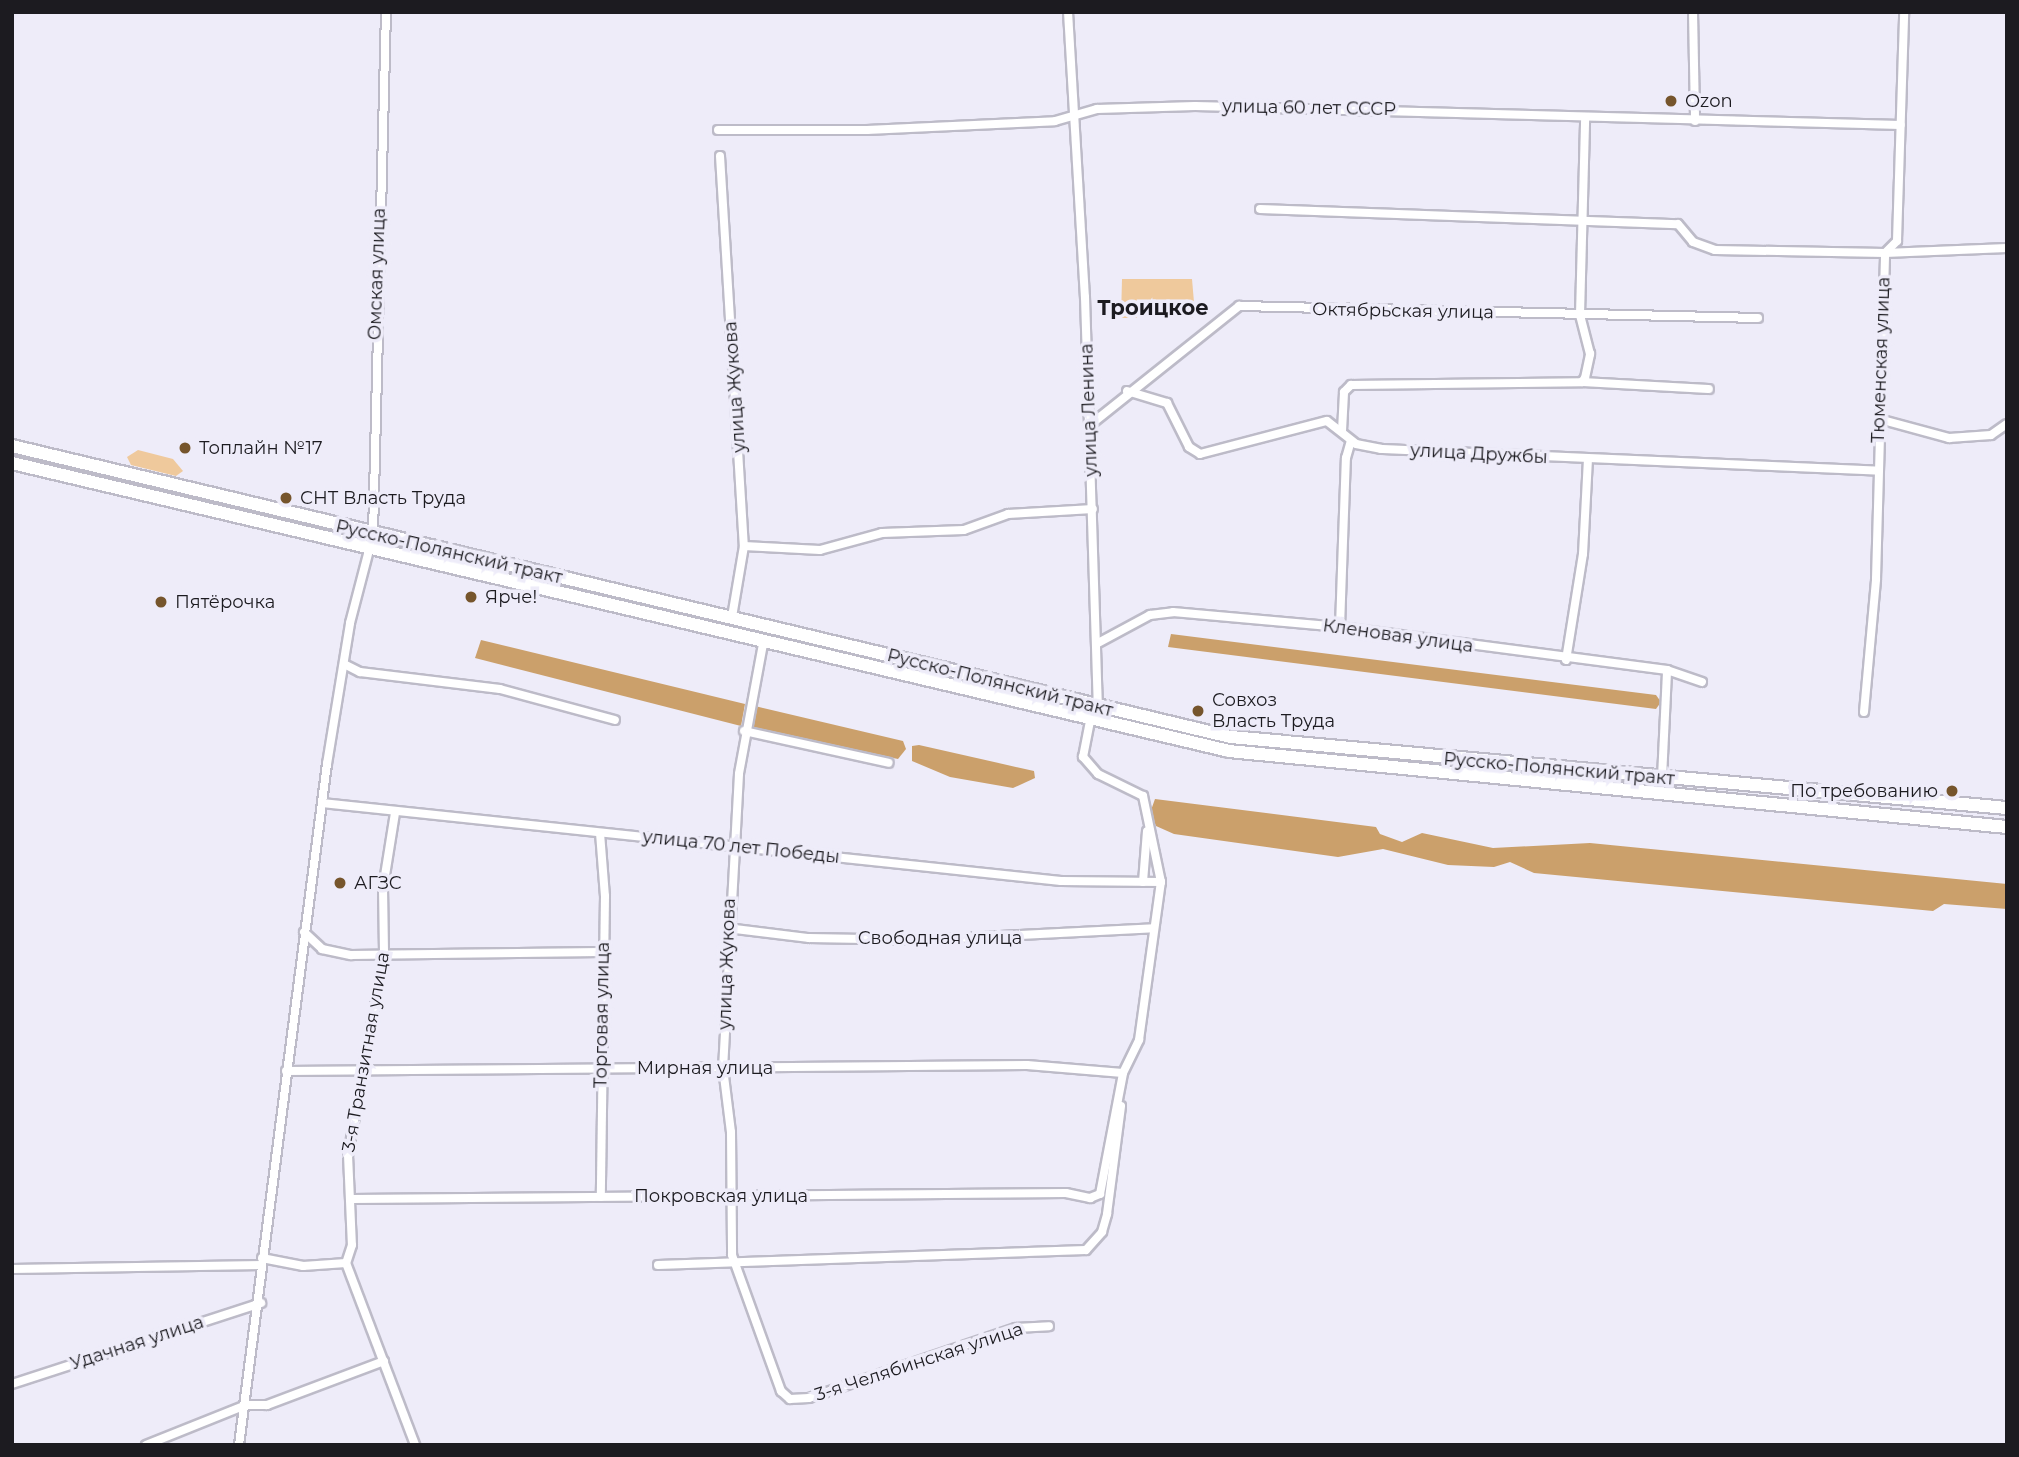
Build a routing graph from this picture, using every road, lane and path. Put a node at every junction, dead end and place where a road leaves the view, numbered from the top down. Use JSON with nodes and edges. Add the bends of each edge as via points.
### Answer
{"nodes":[{"id":1,"x":386,"y":12,"type":"edge"},
{"id":2,"x":1068,"y":12,"type":"edge"},
{"id":3,"x":1693,"y":12,"type":"edge"},
{"id":4,"x":1904,"y":12,"type":"edge"},
{"id":5,"x":1076,"y":116,"type":"junction"},
{"id":6,"x":1585,"y":118,"type":"junction"},
{"id":7,"x":1695,"y":121,"type":"junction"},
{"id":8,"x":1901,"y":125,"type":"junction"},
{"id":9,"x":718,"y":130,"type":"dead end"},
{"id":10,"x":720,"y":156,"type":"dead end"},
{"id":11,"x":1260,"y":209,"type":"dead end"},
{"id":12,"x":1582,"y":219,"type":"junction"},
{"id":13,"x":2007,"y":248,"type":"edge"},
{"id":14,"x":1885,"y":253,"type":"junction"},
{"id":15,"x":1580,"y":315,"type":"junction"},
{"id":16,"x":1758,"y":318,"type":"dead end"},
{"id":17,"x":1582,"y":382,"type":"junction"},
{"id":18,"x":1709,"y":388,"type":"dead end"},
{"id":19,"x":1127,"y":391,"type":"junction"},
{"id":20,"x":1879,"y":419,"type":"junction"},
{"id":21,"x":2007,"y":424,"type":"edge"},
{"id":22,"x":1090,"y":425,"type":"junction"},
{"id":23,"x":1342,"y":431,"type":"junction"},
{"id":24,"x":1351,"y":441,"type":"junction"},
{"id":25,"x":12,"y":446,"type":"edge"},
{"id":26,"x":1588,"y":460,"type":"junction"},
{"id":27,"x":12,"y":463,"type":"edge"},
{"id":28,"x":1877,"y":471,"type":"junction"},
{"id":29,"x":1093,"y":509,"type":"junction"},
{"id":30,"x":373,"y":535,"type":"junction"},
{"id":31,"x":744,"y":546,"type":"junction"},
{"id":32,"x":371,"y":552,"type":"junction"},
{"id":33,"x":732,"y":617,"type":"junction"},
{"id":34,"x":1340,"y":627,"type":"junction"},
{"id":35,"x":1098,"y":643,"type":"junction"},
{"id":36,"x":763,"y":645,"type":"junction"},
{"id":37,"x":1566,"y":660,"type":"junction"},
{"id":38,"x":344,"y":664,"type":"junction"},
{"id":39,"x":1667,"y":670,"type":"junction"},
{"id":40,"x":1702,"y":682,"type":"dead end"},
{"id":41,"x":1098,"y":707,"type":"junction"},
{"id":42,"x":1864,"y":712,"type":"dead end"},
{"id":43,"x":615,"y":720,"type":"dead end"},
{"id":44,"x":1093,"y":723,"type":"junction"},
{"id":45,"x":744,"y":731,"type":"junction"},
{"id":46,"x":889,"y":763,"type":"dead end"},
{"id":47,"x":1662,"y":778,"type":"junction"},
{"id":48,"x":322,"y":803,"type":"junction"},
{"id":49,"x":2007,"y":808,"type":"edge"},
{"id":50,"x":395,"y":813,"type":"junction"},
{"id":51,"x":2007,"y":827,"type":"edge"},
{"id":52,"x":1147,"y":828,"type":"junction"},
{"id":53,"x":600,"y":833,"type":"junction"},
{"id":54,"x":733,"y":846,"type":"junction"},
{"id":55,"x":1161,"y":881,"type":"junction"},
{"id":56,"x":1143,"y":882,"type":"junction"},
{"id":57,"x":727,"y":928,"type":"junction"},
{"id":58,"x":1154,"y":928,"type":"junction"},
{"id":59,"x":304,"y":932,"type":"junction"},
{"id":60,"x":601,"y":952,"type":"junction"},
{"id":61,"x":384,"y":955,"type":"junction"},
{"id":62,"x":601,"y":1068,"type":"junction"},
{"id":63,"x":723,"y":1068,"type":"junction"},
{"id":64,"x":286,"y":1070,"type":"junction"},
{"id":65,"x":364,"y":1070,"type":"junction"},
{"id":66,"x":1123,"y":1073,"type":"junction"},
{"id":67,"x":1120,"y":1093,"type":"junction"},
{"id":68,"x":730,"y":1196,"type":"junction"},
{"id":69,"x":601,"y":1197,"type":"junction"},
{"id":70,"x":352,"y":1199,"type":"junction"},
{"id":71,"x":262,"y":1261,"type":"junction"},
{"id":72,"x":346,"y":1262,"type":"junction"},
{"id":73,"x":734,"y":1262,"type":"junction"},
{"id":74,"x":658,"y":1265,"type":"dead end"},
{"id":75,"x":12,"y":1269,"type":"edge"},
{"id":76,"x":261,"y":1303,"type":"junction"},
{"id":77,"x":1049,"y":1326,"type":"dead end"},
{"id":78,"x":384,"y":1361,"type":"junction"},
{"id":79,"x":12,"y":1384,"type":"edge"},
{"id":80,"x":790,"y":1399,"type":"joint"},
{"id":81,"x":246,"y":1405,"type":"junction"},
{"id":82,"x":146,"y":1445,"type":"edge"},
{"id":83,"x":239,"y":1445,"type":"edge"},
{"id":84,"x":415,"y":1445,"type":"edge"}],
"edges":[{"from":1,"to":30,"type":"street","name":"Омская улица"},
{"from":2,"to":5,"type":"street","name":"улица Ленина"},
{"from":3,"to":7,"type":"street"},
{"from":4,"to":8,"type":"street","name":"Тюменская улица"},
{"from":5,"to":6,"type":"street","name":"улица 60 лет СССР","via":[[1097,109],[1352,107]]},
{"from":5,"to":9,"type":"street","name":"улица 60 лет СССР","via":[[867,130]]},
{"from":5,"to":22,"type":"street","name":"улица Ленина"},
{"from":6,"to":7,"type":"street","name":"улица 60 лет СССР"},
{"from":6,"to":12,"type":"street"},
{"from":7,"to":8,"type":"street","name":"улица 60 лет СССР"},
{"from":8,"to":14,"type":"street","name":"Тюменская улица","via":[[1898,241]]},
{"from":10,"to":31,"type":"street","name":"улица Жукова"},
{"from":11,"to":12,"type":"street"},
{"from":12,"to":14,"type":"street","via":[[1678,224],[1693,242],[1715,250]]},
{"from":12,"to":15,"type":"street"},
{"from":13,"to":14,"type":"street"},
{"from":14,"to":20,"type":"street","name":"Тюменская улица"},
{"from":15,"to":16,"type":"street","name":"Октябрьская улица"},
{"from":15,"to":17,"type":"street","via":[[1590,354]]},
{"from":15,"to":19,"type":"street","name":"Октябрьская улица","via":[[1239,306]]},
{"from":17,"to":18,"type":"street"},
{"from":17,"to":23,"type":"street","via":[[1351,385],[1344,392]]},
{"from":19,"to":22,"type":"street","name":"Октябрьская улица"},
{"from":19,"to":23,"type":"street","via":[[1167,403],[1189,447],[1200,454],[1318,421]]},
{"from":20,"to":21,"type":"street","via":[[1949,438],[1991,435]]},
{"from":20,"to":28,"type":"street","name":"Тюменская улица"},
{"from":22,"to":29,"type":"street","name":"улица Ленина"},
{"from":23,"to":24,"type":"street"},
{"from":24,"to":26,"type":"street","name":"улица Дружбы","via":[[1381,449]]},
{"from":24,"to":34,"type":"street","via":[[1346,458]]},
{"from":25,"to":30,"type":"main road","name":"Русско-Полянский тракт"},
{"from":26,"to":28,"type":"street","name":"улица Дружбы"},
{"from":26,"to":37,"type":"street","via":[[1583,554]]},
{"from":27,"to":32,"type":"main road","name":"Русско-Полянский тракт"},
{"from":28,"to":42,"type":"street","name":"Тюменская улица","via":[[1877,579]]},
{"from":29,"to":31,"type":"street","via":[[1008,514],[964,530],[882,533],[820,550]]},
{"from":29,"to":35,"type":"street","name":"улица Ленина"},
{"from":30,"to":32,"type":"street","name":"Омская улица"},
{"from":30,"to":33,"type":"main road","name":"Русско-Полянский тракт"},
{"from":31,"to":33,"type":"street","name":"улица Жукова"},
{"from":32,"to":36,"type":"main road","name":"Русско-Полянский тракт"},
{"from":32,"to":38,"type":"street","name":"Омская улица"},
{"from":33,"to":41,"type":"main road","name":"Русско-Полянский тракт"},
{"from":34,"to":35,"type":"street","name":"Кленовая улица","via":[[1160,612]]},
{"from":34,"to":37,"type":"street","name":"Кленовая улица"},
{"from":35,"to":41,"type":"street","name":"улица Ленина"},
{"from":36,"to":44,"type":"main road","name":"Русско-Полянский тракт"},
{"from":36,"to":45,"type":"street","name":"улица Жукова"},
{"from":37,"to":39,"type":"street","name":"Кленовая улица"},
{"from":38,"to":43,"type":"street","via":[[360,673],[499,689]]},
{"from":38,"to":48,"type":"street","name":"Омская улица"},
{"from":39,"to":40,"type":"street","name":"Кленовая улица"},
{"from":39,"to":47,"type":"street"},
{"from":41,"to":44,"type":"street","name":"улица Ленина"},
{"from":41,"to":47,"type":"main road","name":"Русско-Полянский тракт","via":[[1275,743]]},
{"from":44,"to":51,"type":"main road","name":"Русско-Полянский тракт","via":[[1279,759]]},
{"from":44,"to":52,"type":"street","name":"улица Ленина","via":[[1083,757],[1098,774],[1143,796]]},
{"from":45,"to":46,"type":"street"},
{"from":45,"to":54,"type":"street","name":"улица Жукова"},
{"from":47,"to":49,"type":"main road","name":"Русско-Полянский тракт"},
{"from":48,"to":50,"type":"street","name":"улица 70 лет Победы"},
{"from":48,"to":59,"type":"street","name":"Омская улица"},
{"from":50,"to":53,"type":"street","name":"улица 70 лет Победы"},
{"from":50,"to":61,"type":"street","name":"3-я Транзитная улица","via":[[383,888]]},
{"from":52,"to":55,"type":"street"},
{"from":52,"to":56,"type":"street"},
{"from":53,"to":54,"type":"street","name":"улица 70 лет Победы"},
{"from":53,"to":60,"type":"street","name":"Торговая улица","via":[[605,872]]},
{"from":54,"to":56,"type":"street","name":"улица 70 лет Победы","via":[[1061,881]]},
{"from":54,"to":57,"type":"street","name":"улица Жукова"},
{"from":55,"to":56,"type":"street","name":"улица 70 лет Победы"},
{"from":55,"to":58,"type":"street"},
{"from":57,"to":58,"type":"street","name":"Свободная улица","via":[[809,938],[921,940]]},
{"from":57,"to":63,"type":"street","name":"улица Жукова"},
{"from":58,"to":66,"type":"street","via":[[1139,1040]]},
{"from":59,"to":61,"type":"street","via":[[309,941],[334,953]]},
{"from":59,"to":64,"type":"street","name":"Омская улица"},
{"from":60,"to":61,"type":"street"},
{"from":60,"to":62,"type":"street","name":"Торговая улица"},
{"from":61,"to":65,"type":"street","name":"3-я Транзитная улица"},
{"from":62,"to":63,"type":"street","name":"Мирная улица"},
{"from":62,"to":65,"type":"street","name":"Мирная улица"},
{"from":62,"to":69,"type":"street","name":"Торговая улица"},
{"from":63,"to":66,"type":"street","name":"Мирная улица","via":[[1027,1065]]},
{"from":63,"to":68,"type":"street","name":"улица Жукова"},
{"from":64,"to":65,"type":"street","name":"Мирная улица"},
{"from":64,"to":71,"type":"street","name":"Омская улица"},
{"from":65,"to":70,"type":"street","name":"3-я Транзитная улица","via":[[348,1155]]},
{"from":66,"to":67,"type":"street"},
{"from":67,"to":68,"type":"street","name":"Покровская улица","via":[[1102,1189],[1090,1198],[1066,1193]]},
{"from":67,"to":73,"type":"street","via":[[1122,1126],[1107,1213],[1102,1232],[1086,1250]]},
{"from":68,"to":69,"type":"street","name":"Покровская улица"},
{"from":68,"to":73,"type":"street","name":"улица Жукова"},
{"from":69,"to":70,"type":"street","name":"Покровская улица"},
{"from":70,"to":72,"type":"street","name":"3-я Транзитная улица","via":[[352,1245]]},
{"from":71,"to":72,"type":"street","via":[[303,1266]]},
{"from":71,"to":75,"type":"street"},
{"from":71,"to":76,"type":"street","name":"Омская улица"},
{"from":72,"to":78,"type":"street"},
{"from":73,"to":74,"type":"street"},
{"from":73,"to":80,"type":"street","name":"улица Жукова","via":[[781,1391]]},
{"from":76,"to":79,"type":"street","name":"Удачная улица"},
{"from":76,"to":81,"type":"street","name":"Омская улица"},
{"from":77,"to":80,"type":"street","name":"3-я Челябинская улица","via":[[1016,1328]]},
{"from":78,"to":81,"type":"street","via":[[267,1405]]},
{"from":78,"to":84,"type":"street"},
{"from":81,"to":82,"type":"street"},
{"from":81,"to":83,"type":"street","name":"Омская улица"}]}
